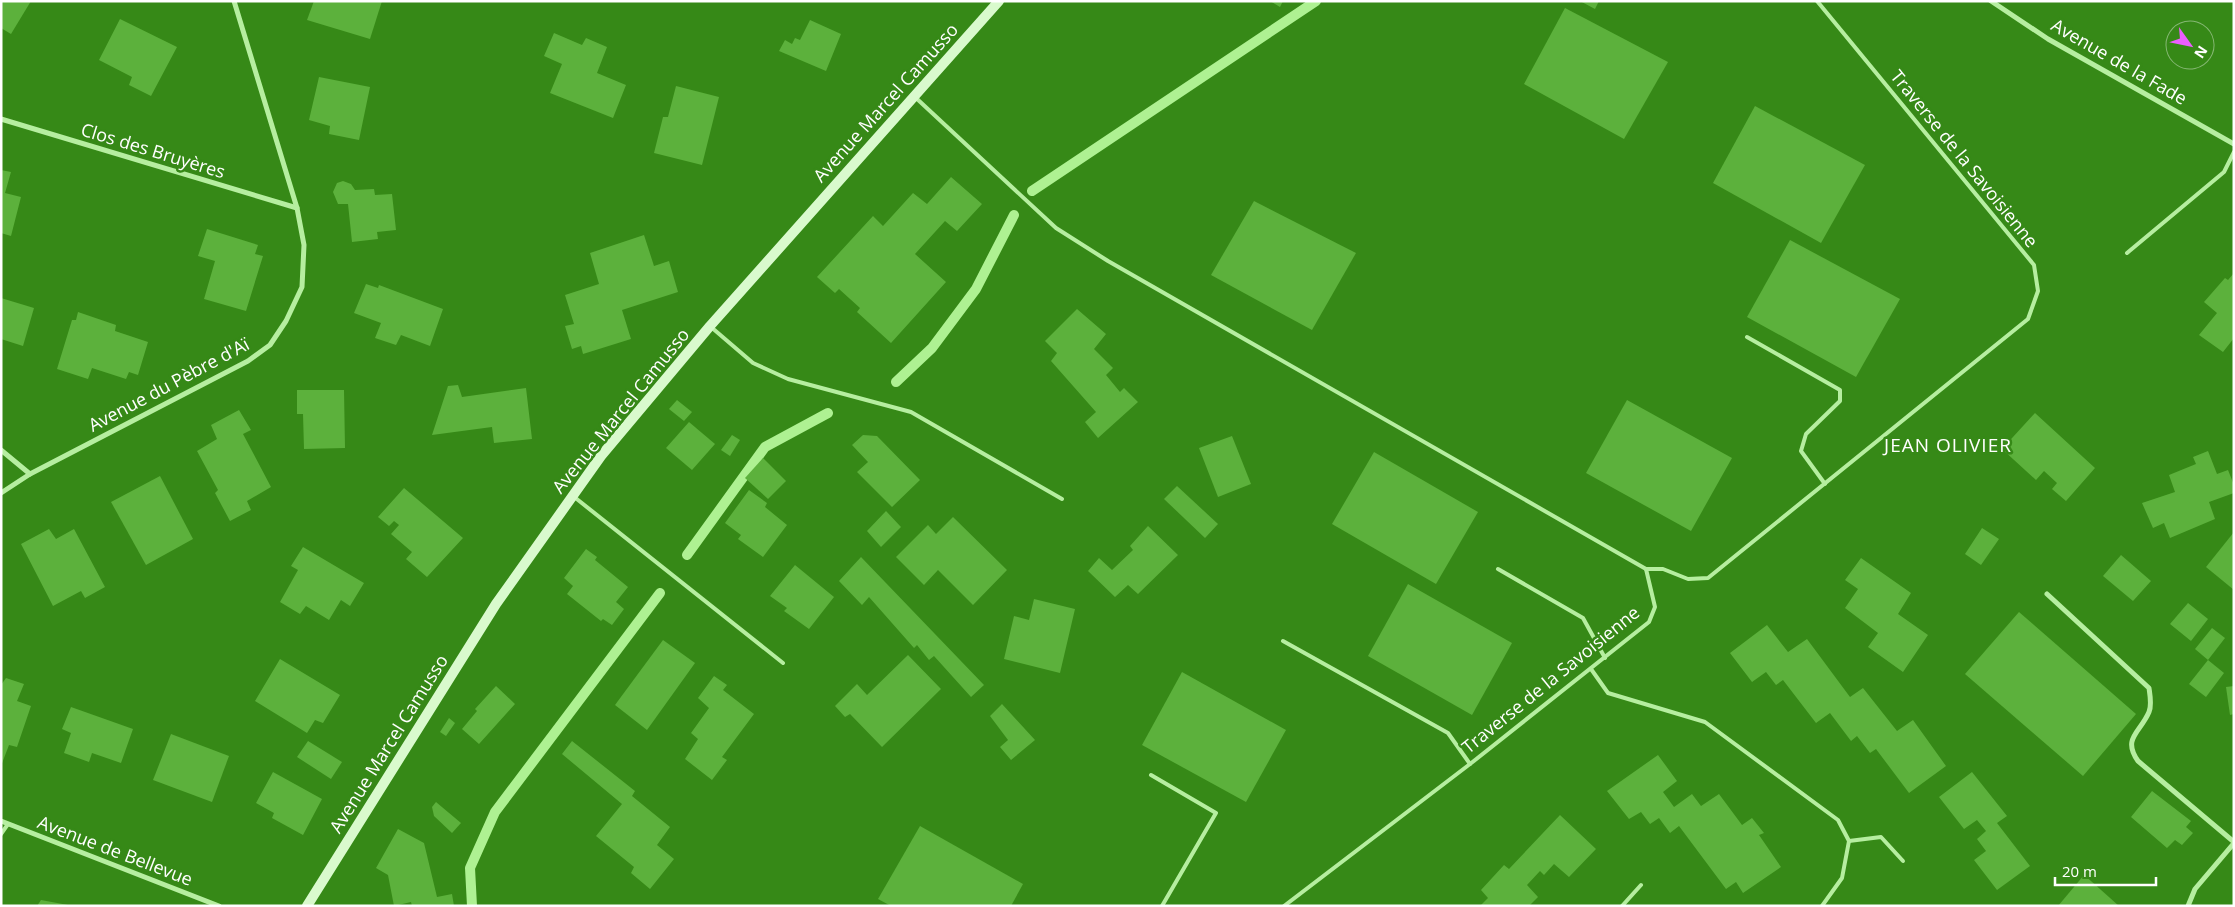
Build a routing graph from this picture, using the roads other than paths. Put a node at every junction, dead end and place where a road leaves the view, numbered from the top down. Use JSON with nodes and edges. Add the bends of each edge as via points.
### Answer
{"nodes":[{"id":1,"x":234,"y":1,"type":"edge"},
{"id":2,"x":999,"y":1,"type":"edge"},
{"id":3,"x":1817,"y":1,"type":"edge"},
{"id":4,"x":1992,"y":1,"type":"edge"},
{"id":5,"x":914,"y":96,"type":"junction"},
{"id":6,"x":1,"y":119,"type":"edge"},
{"id":7,"x":2234,"y":144,"type":"edge"},
{"id":8,"x":2234,"y":152,"type":"edge"},
{"id":9,"x":297,"y":208,"type":"junction"},
{"id":10,"x":2127,"y":253,"type":"dead end"},
{"id":11,"x":710,"y":326,"type":"junction"},
{"id":12,"x":1747,"y":337,"type":"dead end"},
{"id":13,"x":1,"y":450,"type":"edge"},
{"id":14,"x":30,"y":474,"type":"junction"},
{"id":15,"x":1824,"y":484,"type":"junction"},
{"id":16,"x":1,"y":493,"type":"edge"},
{"id":17,"x":574,"y":496,"type":"junction"},
{"id":18,"x":1062,"y":499,"type":"dead end"},
{"id":19,"x":1498,"y":569,"type":"dead end"},
{"id":20,"x":1646,"y":569,"type":"junction"},
{"id":21,"x":2047,"y":594,"type":"dead end"},
{"id":22,"x":1283,"y":641,"type":"dead end"},
{"id":23,"x":1605,"y":658,"type":"junction"},
{"id":24,"x":783,"y":662,"type":"dead end"},
{"id":25,"x":1591,"y":669,"type":"junction"},
{"id":26,"x":1470,"y":764,"type":"junction"},
{"id":27,"x":1151,"y":775,"type":"dead end"},
{"id":28,"x":1,"y":822,"type":"edge"},
{"id":29,"x":8,"y":824,"type":"junction"},
{"id":30,"x":1,"y":834,"type":"edge"},
{"id":31,"x":1849,"y":842,"type":"junction"},
{"id":32,"x":2234,"y":842,"type":"edge"},
{"id":33,"x":1903,"y":861,"type":"dead end"},
{"id":34,"x":1641,"y":885,"type":"dead end"},
{"id":35,"x":218,"y":906,"type":"edge"},
{"id":36,"x":307,"y":906,"type":"edge"},
{"id":37,"x":1162,"y":906,"type":"edge"},
{"id":38,"x":1284,"y":906,"type":"edge"},
{"id":39,"x":1622,"y":906,"type":"edge"},
{"id":40,"x":1822,"y":906,"type":"edge"},
{"id":41,"x":2188,"y":906,"type":"edge"}],
"edges":[{"from":1,"to":9,"type":"street","name":"Avenue du Pèbre d'Aï"},
{"from":2,"to":5,"type":"street","name":"Avenue Marcel Camusso"},
{"from":3,"to":15,"type":"lane","name":"Traverse de la Savoisienne","via":[[2034,265],[2038,291],[2028,318]]},
{"from":4,"to":7,"type":"street","name":"Avenue de la Fade","via":[[2048,39]]},
{"from":5,"to":11,"type":"street","name":"Avenue Marcel Camusso"},
{"from":5,"to":20,"type":"lane","via":[[1056,228],[1108,261]]},
{"from":6,"to":9,"type":"street","name":"Clos des Bruyères"},
{"from":8,"to":10,"type":"lane","via":[[2224,172]]},
{"from":9,"to":14,"type":"street","name":"Avenue du Pèbre d'Aï","via":[[304,245],[302,287],[270,345],[248,361]]},
{"from":11,"to":17,"type":"street","name":"Avenue Marcel Camusso","via":[[601,456]]},
{"from":11,"to":18,"type":"lane","via":[[753,363],[788,379],[911,412]]},
{"from":12,"to":15,"type":"lane","via":[[1840,390],[1840,400],[1806,434],[1801,451]]},
{"from":13,"to":14,"type":"street"},
{"from":14,"to":16,"type":"street","name":"Avenue du Pèbre d'Aï"},
{"from":15,"to":20,"type":"lane","name":"Traverse de la Savoisienne","via":[[1708,578],[1688,579],[1663,569]]},
{"from":17,"to":24,"type":"lane"},
{"from":17,"to":36,"type":"street","name":"Avenue Marcel Camusso","via":[[496,604]]},
{"from":19,"to":23,"type":"lane","via":[[1583,618]]},
{"from":20,"to":23,"type":"lane","name":"Traverse de la Savoisienne","via":[[1655,607],[1649,622]]},
{"from":21,"to":32,"type":"street","via":[[2149,688],[2150,710],[2132,738],[2131,751],[2138,762]]},
{"from":22,"to":26,"type":"lane","via":[[1448,734]]},
{"from":23,"to":25,"type":"lane","name":"Traverse de la Savoisienne"},
{"from":25,"to":26,"type":"lane","name":"Traverse de la Savoisienne"},
{"from":25,"to":31,"type":"lane","via":[[1608,693],[1705,722],[1838,820]]},
{"from":26,"to":38,"type":"lane","name":"Traverse de la Savoisienne"},
{"from":27,"to":37,"type":"lane","via":[[1216,813]]},
{"from":28,"to":29,"type":"street","name":"Avenue de Bellevue"},
{"from":29,"to":30,"type":"lane"},
{"from":29,"to":35,"type":"street","name":"Avenue de Bellevue"},
{"from":31,"to":33,"type":"lane","via":[[1881,837]]},
{"from":31,"to":40,"type":"lane","via":[[1842,878]]},
{"from":32,"to":41,"type":"street","via":[[2195,889]]},
{"from":34,"to":39,"type":"lane"}]}
